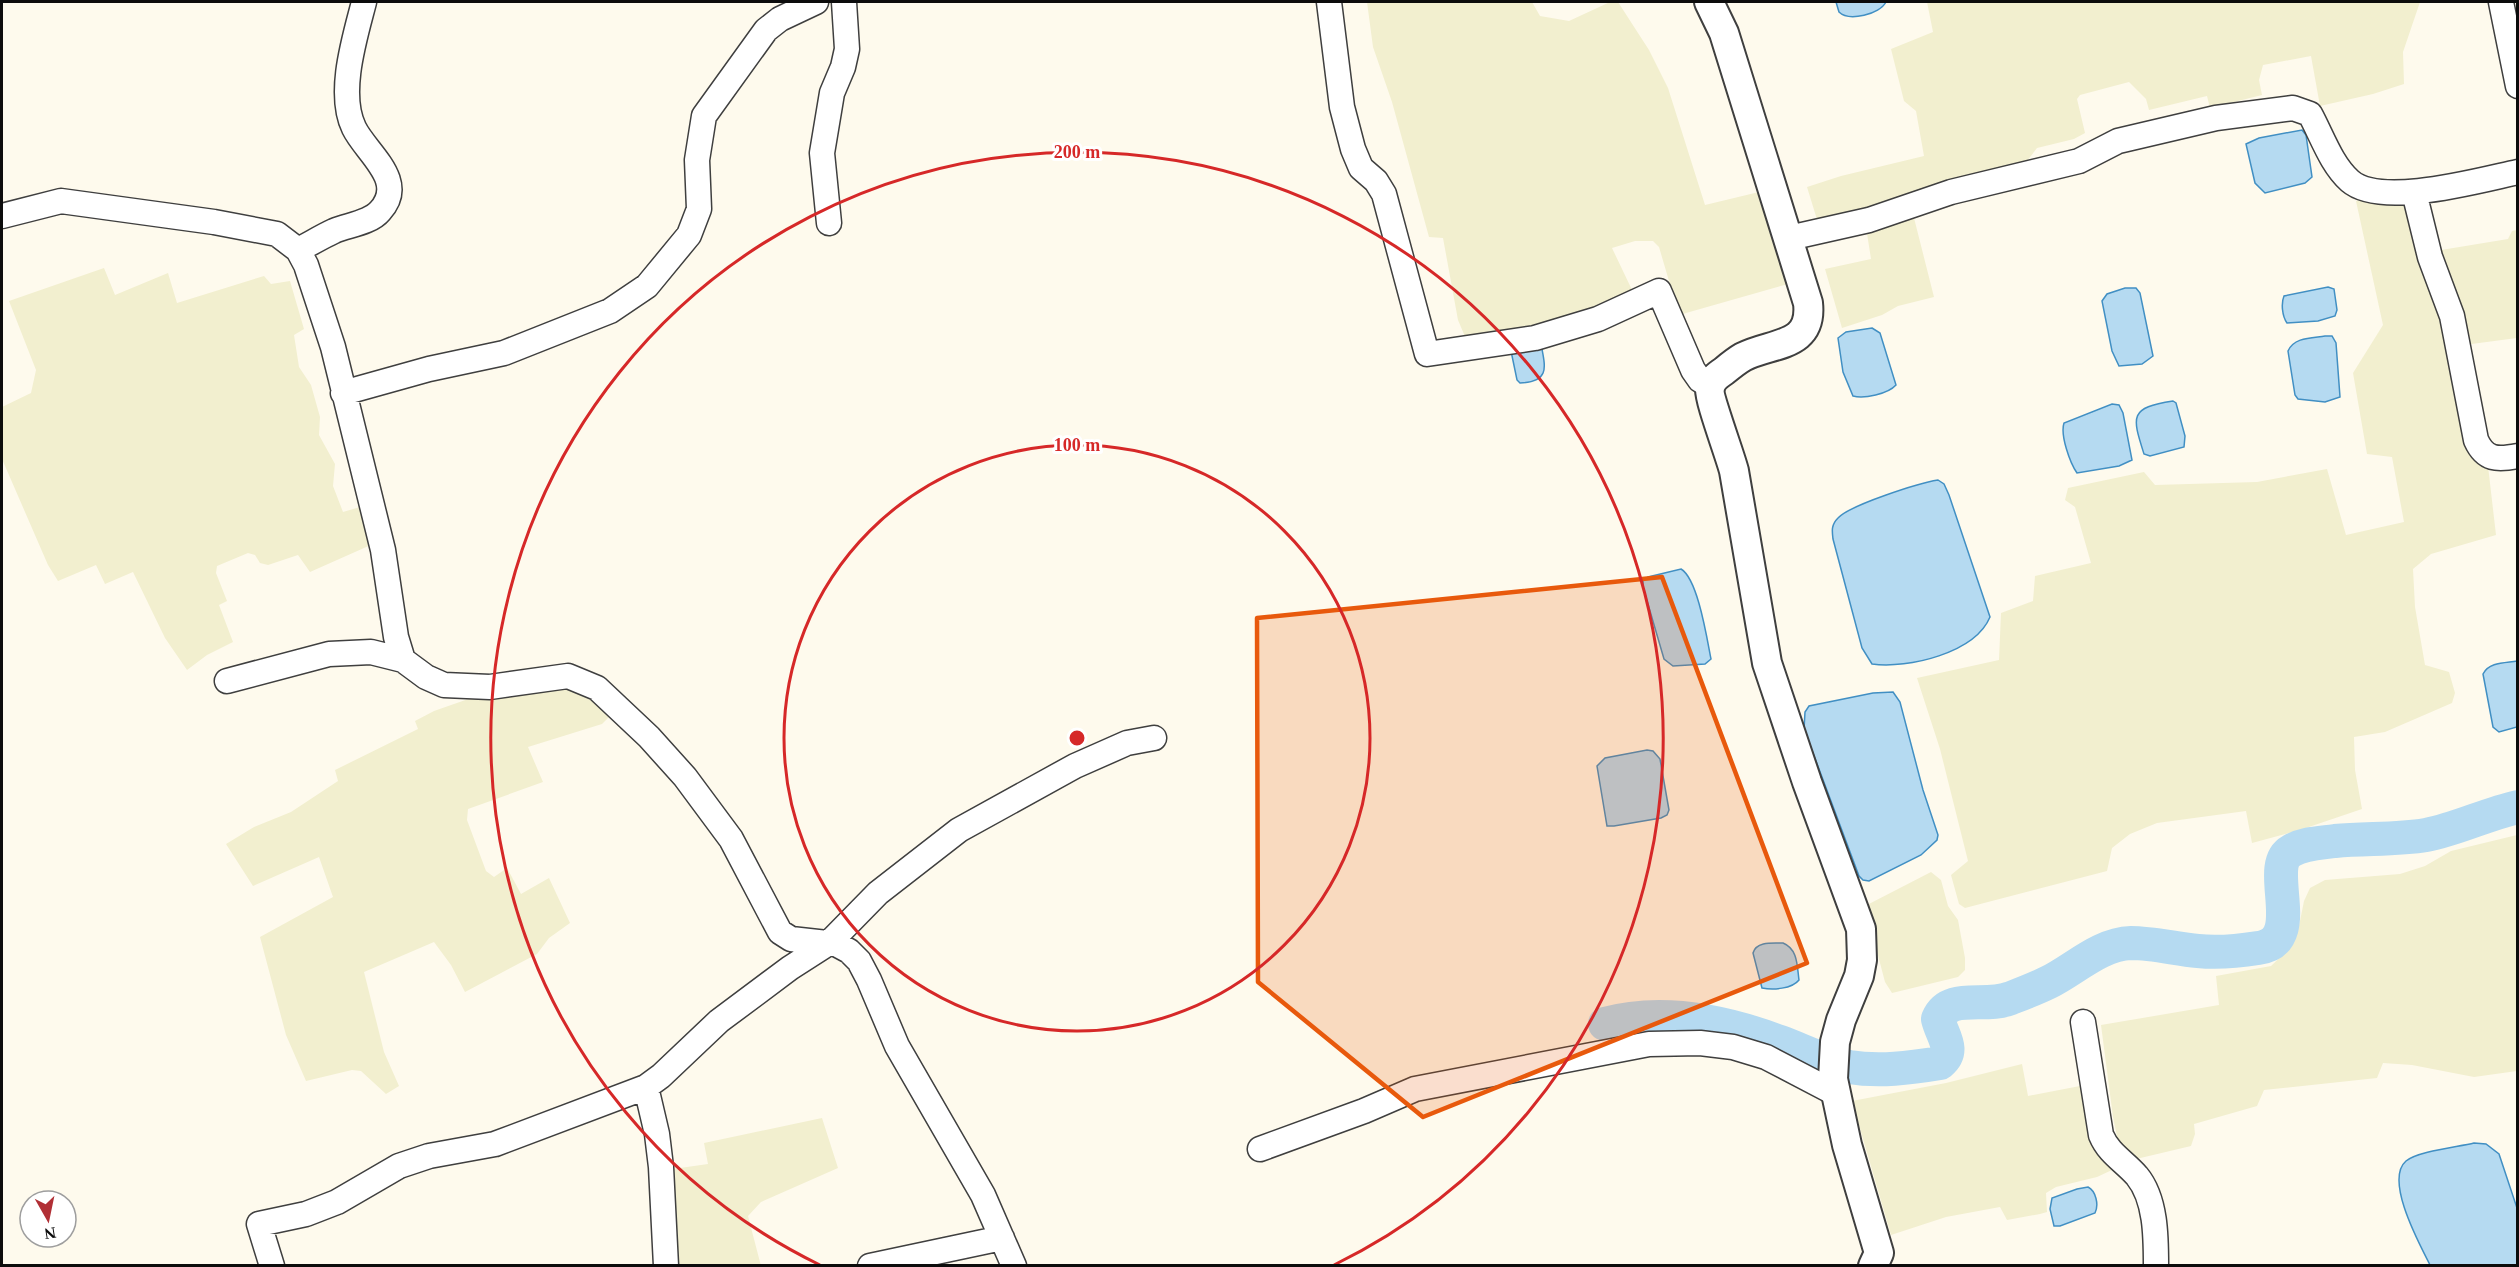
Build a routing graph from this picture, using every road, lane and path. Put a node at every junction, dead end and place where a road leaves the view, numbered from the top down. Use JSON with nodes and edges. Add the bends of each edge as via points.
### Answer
{"nodes":[{"id":1,"x":364,"y":2,"type":"edge"},
{"id":2,"x":816,"y":2,"type":"edge"},
{"id":3,"x":844,"y":2,"type":"edge"},
{"id":4,"x":1329,"y":2,"type":"edge"},
{"id":5,"x":1709,"y":2,"type":"edge"},
{"id":6,"x":2501,"y":2,"type":"edge"},
{"id":7,"x":2517,"y":86,"type":"edge"},
{"id":8,"x":2517,"y":172,"type":"edge"},
{"id":9,"x":2414,"y":192,"type":"junction"},
{"id":10,"x":2,"y":216,"type":"edge"},
{"id":11,"x":829,"y":223,"type":"dead end"},
{"id":12,"x":1789,"y":238,"type":"junction"},
{"id":13,"x":298,"y":250,"type":"junction"},
{"id":14,"x":1710,"y":386,"type":"junction"},
{"id":15,"x":343,"y":393,"type":"junction"},
{"id":16,"x":2517,"y":456,"type":"edge"},
{"id":17,"x":404,"y":660,"type":"junction"},
{"id":18,"x":227,"y":681,"type":"dead end"},
{"id":19,"x":1154,"y":738,"type":"dead end"},
{"id":20,"x":829,"y":944,"type":"junction"},
{"id":21,"x":2083,"y":1022,"type":"dead end"},
{"id":22,"x":646,"y":1086,"type":"junction"},
{"id":23,"x":1834,"y":1086,"type":"junction"},
{"id":24,"x":1260,"y":1149,"type":"dead end"},
{"id":25,"x":1002,"y":1238,"type":"junction"},
{"id":26,"x":1876,"y":1264,"type":"edge"},
{"id":27,"x":272,"y":1266,"type":"edge"},
{"id":28,"x":666,"y":1266,"type":"edge"},
{"id":29,"x":870,"y":1266,"type":"edge"},
{"id":30,"x":1014,"y":1266,"type":"edge"},
{"id":31,"x":2156,"y":1266,"type":"edge"}],
"edges":[{"from":1,"to":13,"type":"street","via":[[351,52],[348,98],[354,128],[384,168],[390,187],[387,201],[373,217],[336,230]]},
{"from":2,"to":15,"type":"street","via":[[766,30],[705,116],[697,160],[699,208],[689,235],[647,286],[610,311],[504,354],[429,369]]},
{"from":3,"to":11,"type":"street","via":[[847,49],[827,114],[822,153]]},
{"from":4,"to":14,"type":"street","via":[[1345,118],[1360,168],[1384,194],[1427,354],[1535,338],[1598,319],[1659,291],[1693,370]]},
{"from":5,"to":12,"type":"street","via":[[1724,33]]},
{"from":6,"to":7,"type":"street"},
{"from":8,"to":9,"type":"street"},
{"from":9,"to":12,"type":"street","via":[[2378,191],[2352,183],[2336,166],[2310,114],[2293,108],[2216,118],[2118,141],[2079,161],[1951,192],[1869,220]]},
{"from":9,"to":16,"type":"street","via":[[2430,257],[2452,316],[2476,440],[2490,458]]},
{"from":10,"to":13,"type":"street","via":[[61,201],[99,205],[277,234]]},
{"from":12,"to":14,"type":"street","via":[[1808,303],[1809,317],[1803,332],[1741,358],[1713,379]]},
{"from":13,"to":15,"type":"street","via":[[319,303]]},
{"from":14,"to":23,"type":"street","via":[[1734,471],[1770,673],[1861,929],[1859,976],[1835,1042]]},
{"from":15,"to":17,"type":"street","via":[[383,550],[396,637]]},
{"from":17,"to":18,"type":"street","via":[[371,652],[329,654]]},
{"from":17,"to":20,"type":"street","via":[[444,685],[490,687],[568,676],[597,688],[685,777],[731,839],[780,932],[791,939]]},
{"from":19,"to":20,"type":"street","via":[[1127,743],[1075,766],[959,830],[878,893]]},
{"from":20,"to":22,"type":"street","via":[[719,1021]]},
{"from":20,"to":25,"type":"street","via":[[849,951],[859,962],[897,1046],[959,1149]]},
{"from":21,"to":31,"type":"street","via":[[2101,1135],[2147,1193],[2153,1214]]},
{"from":22,"to":27,"type":"street","via":[[495,1144],[429,1156],[399,1166],[337,1202],[306,1214],[259,1224]]},
{"from":22,"to":28,"type":"street","via":[[657,1134]]},
{"from":23,"to":24,"type":"street","via":[[1733,1047],[1649,1044],[1415,1089]]},
{"from":23,"to":26,"type":"street","via":[[1879,1253]]},
{"from":25,"to":29,"type":"street"},
{"from":25,"to":30,"type":"street"}]}
